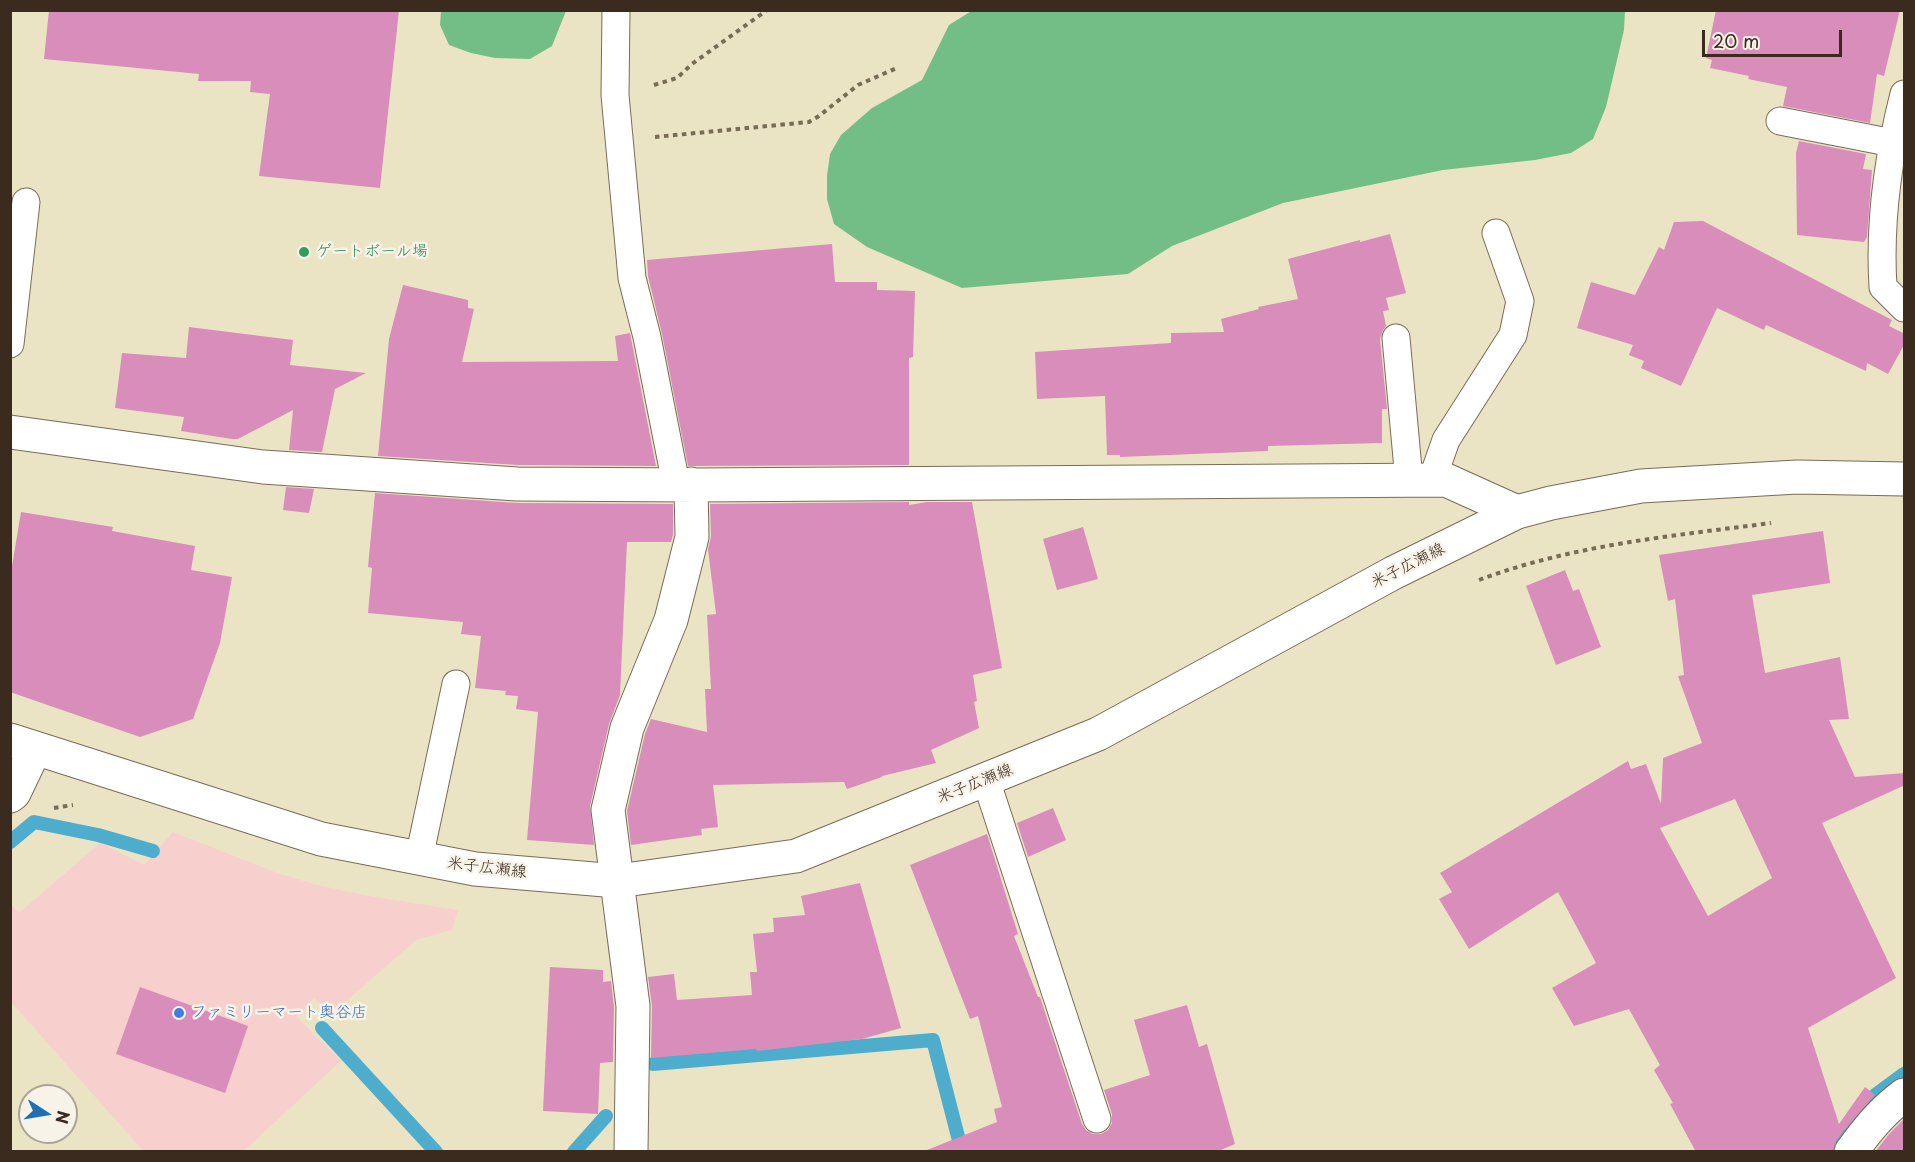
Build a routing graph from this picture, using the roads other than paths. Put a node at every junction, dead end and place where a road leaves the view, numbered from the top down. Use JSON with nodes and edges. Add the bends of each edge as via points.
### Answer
{"nodes":[{"id":1,"x":616,"y":10,"type":"edge"},
{"id":2,"x":1905,"y":94,"type":"edge"},
{"id":3,"x":1780,"y":121,"type":"dead end"},
{"id":4,"x":1893,"y":143,"type":"junction"},
{"id":5,"x":27,"y":202,"type":"dead end"},
{"id":6,"x":1496,"y":233,"type":"dead end"},
{"id":7,"x":1905,"y":308,"type":"edge"},
{"id":8,"x":1396,"y":338,"type":"dead end"},
{"id":9,"x":10,"y":344,"type":"edge"},
{"id":10,"x":10,"y":432,"type":"edge"},
{"id":11,"x":1905,"y":479,"type":"edge"},
{"id":12,"x":1420,"y":480,"type":"junction"},
{"id":13,"x":684,"y":484,"type":"junction"},
{"id":14,"x":1517,"y":512,"type":"junction"},
{"id":15,"x":456,"y":684,"type":"dead end"},
{"id":16,"x":23,"y":744,"type":"edge"},
{"id":17,"x":986,"y":780,"type":"junction"},
{"id":18,"x":10,"y":796,"type":"edge"},
{"id":19,"x":419,"y":858,"type":"junction"},
{"id":20,"x":617,"y":881,"type":"junction"},
{"id":21,"x":1905,"y":1095,"type":"edge"},
{"id":22,"x":1098,"y":1119,"type":"dead end"},
{"id":23,"x":631,"y":1152,"type":"edge"},
{"id":24,"x":1851,"y":1152,"type":"edge"}],
"edges":[{"from":1,"to":13,"type":"lane","via":[[615,95],[632,278]]},
{"from":2,"to":4,"type":"lane"},
{"from":3,"to":4,"type":"lane"},
{"from":4,"to":7,"type":"lane","via":[[1881,255],[1883,287]]},
{"from":5,"to":9,"type":"lane"},
{"from":6,"to":12,"type":"lane","via":[[1520,302],[1513,335]]},
{"from":8,"to":12,"type":"lane"},
{"from":10,"to":13,"type":"street","via":[[263,467],[517,484]]},
{"from":11,"to":14,"type":"street","name":"米子広瀬線","via":[[1797,477],[1641,486]]},
{"from":12,"to":13,"type":"street"},
{"from":12,"to":14,"type":"street","via":[[1446,480]]},
{"from":13,"to":20,"type":"street","via":[[692,537],[671,620],[627,728],[608,810]]},
{"from":14,"to":17,"type":"street","name":"米子広瀬線","via":[[1393,573],[1098,734]]},
{"from":15,"to":19,"type":"lane"},
{"from":16,"to":18,"type":"street","via":[[14,793]]},
{"from":16,"to":19,"type":"street","name":"米子広瀬線","via":[[321,839]]},
{"from":17,"to":20,"type":"street","name":"米子広瀬線","via":[[796,856]]},
{"from":17,"to":22,"type":"lane"},
{"from":19,"to":20,"type":"street","name":"米子広瀬線","via":[[475,869]]},
{"from":20,"to":23,"type":"street","via":[[633,1006]]},
{"from":21,"to":24,"type":"street","via":[[1873,1122]]}]}
